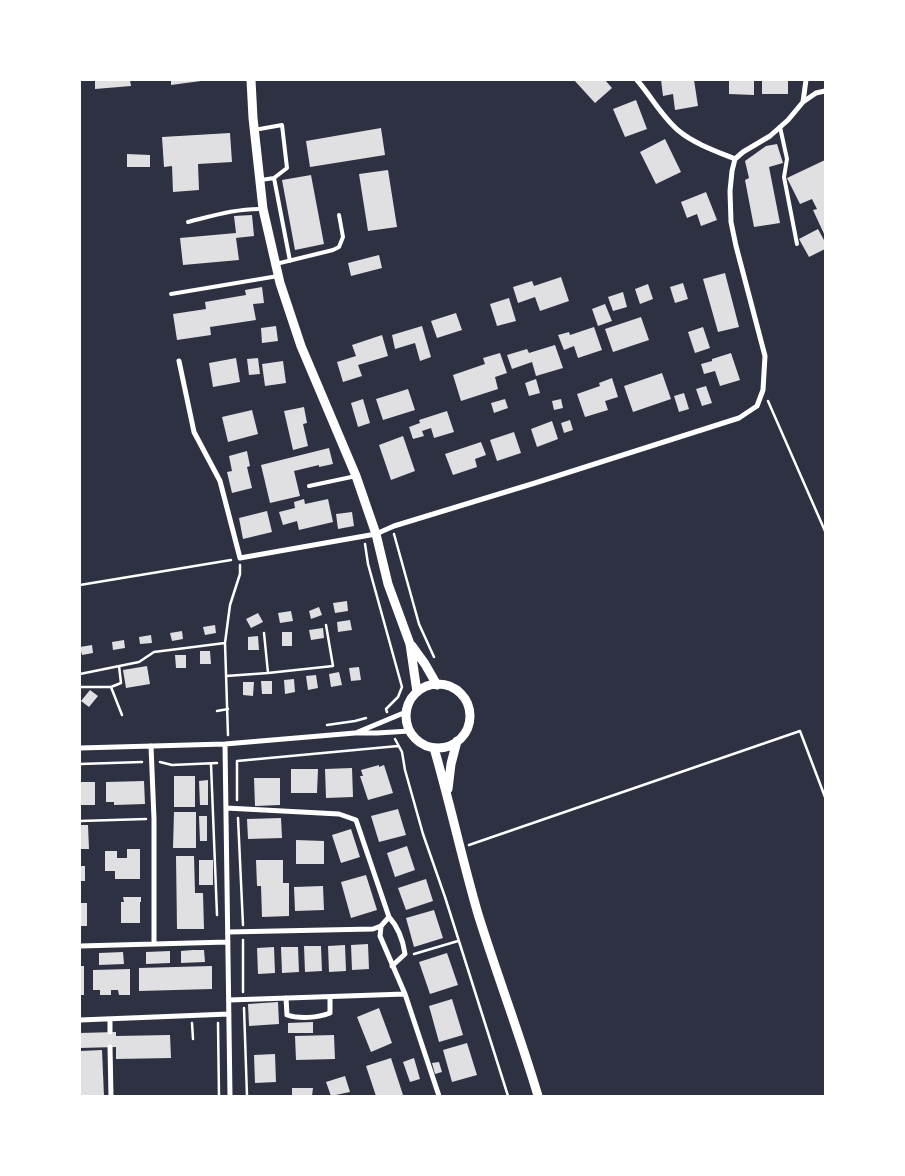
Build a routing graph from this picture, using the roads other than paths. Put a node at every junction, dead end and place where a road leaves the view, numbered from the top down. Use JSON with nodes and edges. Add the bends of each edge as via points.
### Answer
{"nodes":[{"id":1,"x":251,"y":80,"type":"edge"},
{"id":2,"x":637,"y":80,"type":"edge"},
{"id":3,"x":806,"y":80,"type":"edge"},
{"id":4,"x":825,"y":91,"type":"edge"},
{"id":5,"x":803,"y":102,"type":"junction"},
{"id":6,"x":780,"y":127,"type":"junction"},
{"id":7,"x":254,"y":130,"type":"junction"},
{"id":8,"x":735,"y":159,"type":"junction"},
{"id":9,"x":274,"y":178,"type":"junction"},
{"id":10,"x":259,"y":180,"type":"junction"},
{"id":11,"x":262,"y":209,"type":"junction"},
{"id":12,"x":339,"y":215,"type":"dead end"},
{"id":13,"x":188,"y":222,"type":"dead end"},
{"id":14,"x":797,"y":244,"type":"dead end"},
{"id":15,"x":290,"y":261,"type":"junction"},
{"id":16,"x":276,"y":264,"type":"junction"},
{"id":17,"x":278,"y":276,"type":"junction"},
{"id":18,"x":171,"y":294,"type":"dead end"},
{"id":19,"x":179,"y":361,"type":"dead end"},
{"id":20,"x":356,"y":476,"type":"junction"},
{"id":21,"x":309,"y":486,"type":"dead end"},
{"id":22,"x":376,"y":534,"type":"junction"},
{"id":23,"x":410,"y":644,"type":"junction"},
{"id":24,"x":436,"y":685,"type":"junction"},
{"id":25,"x":418,"y":692,"type":"junction"},
{"id":26,"x":406,"y":712,"type":"junction"},
{"id":27,"x":410,"y":731,"type":"junction"},
{"id":28,"x":355,"y":733,"type":"junction"},
{"id":29,"x":457,"y":742,"type":"junction"},
{"id":30,"x":225,"y":744,"type":"junction"},
{"id":31,"x":151,"y":746,"type":"junction"},
{"id":32,"x":80,"y":748,"type":"edge"},
{"id":33,"x":434,"y":748,"type":"junction"},
{"id":34,"x":447,"y":794,"type":"junction"},
{"id":35,"x":226,"y":808,"type":"junction"},
{"id":36,"x":389,"y":917,"type":"junction"},
{"id":37,"x":381,"y":926,"type":"junction"},
{"id":38,"x":228,"y":932,"type":"junction"},
{"id":39,"x":228,"y":942,"type":"junction"},
{"id":40,"x":154,"y":944,"type":"junction"},
{"id":41,"x":80,"y":946,"type":"edge"},
{"id":42,"x":392,"y":966,"type":"junction"},
{"id":43,"x":406,"y":994,"type":"junction"},
{"id":44,"x":330,"y":997,"type":"junction"},
{"id":45,"x":286,"y":998,"type":"junction"},
{"id":46,"x":229,"y":1000,"type":"junction"},
{"id":47,"x":229,"y":1014,"type":"junction"},
{"id":48,"x":80,"y":1020,"type":"edge"},
{"id":49,"x":110,"y":1020,"type":"junction"},
{"id":50,"x":110,"y":1032,"type":"dead end"},
{"id":51,"x":110,"y":1048,"type":"dead end"},
{"id":52,"x":111,"y":1096,"type":"edge"},
{"id":53,"x":230,"y":1096,"type":"edge"},
{"id":54,"x":439,"y":1096,"type":"edge"},
{"id":55,"x":538,"y":1096,"type":"edge"}],
"edges":[{"from":1,"to":7,"type":"street"},
{"from":2,"to":8,"type":"street","via":[[680,132]]},
{"from":3,"to":5,"type":"street"},
{"from":4,"to":5,"type":"street"},
{"from":5,"to":6,"type":"street"},
{"from":6,"to":8,"type":"street"},
{"from":6,"to":14,"type":"lane","via":[[787,159],[784,177]]},
{"from":7,"to":9,"type":"lane","via":[[282,125],[287,168]]},
{"from":7,"to":10,"type":"street"},
{"from":8,"to":22,"type":"street","via":[[730,191],[731,222],[765,356],[763,390],[757,406],[739,418]]},
{"from":9,"to":10,"type":"lane"},
{"from":9,"to":15,"type":"lane"},
{"from":10,"to":11,"type":"street"},
{"from":11,"to":13,"type":"lane","via":[[218,214]]},
{"from":11,"to":16,"type":"street"},
{"from":12,"to":15,"type":"lane","via":[[343,237],[339,247]]},
{"from":15,"to":16,"type":"lane"},
{"from":16,"to":17,"type":"street"},
{"from":17,"to":18,"type":"lane"},
{"from":17,"to":20,"type":"street","via":[[301,346]]},
{"from":19,"to":22,"type":"street","via":[[194,432],[220,481],[240,558]]},
{"from":20,"to":21,"type":"lane"},
{"from":20,"to":22,"type":"street"},
{"from":22,"to":23,"type":"street","via":[[388,584]]},
{"from":23,"to":24,"type":"street"},
{"from":23,"to":25,"type":"street"},
{"from":24,"to":25,"type":"street"},
{"from":24,"to":29,"type":"street","via":[[455,690],[468,707],[468,728]]},
{"from":25,"to":26,"type":"street"},
{"from":26,"to":27,"type":"street"},
{"from":26,"to":28,"type":"street"},
{"from":27,"to":28,"type":"street"},
{"from":27,"to":33,"type":"street","via":[[424,745]]},
{"from":28,"to":30,"type":"street"},
{"from":29,"to":33,"type":"street"},
{"from":29,"to":34,"type":"street"},
{"from":30,"to":31,"type":"street"},
{"from":30,"to":35,"type":"street"},
{"from":31,"to":32,"type":"street"},
{"from":31,"to":40,"type":"street"},
{"from":33,"to":34,"type":"street"},
{"from":34,"to":55,"type":"street","via":[[479,917]]},
{"from":35,"to":36,"type":"street","via":[[339,814],[356,820]]},
{"from":35,"to":38,"type":"street"},
{"from":36,"to":37,"type":"street"},
{"from":36,"to":42,"type":"street","via":[[396,925],[405,954]]},
{"from":37,"to":38,"type":"street","via":[[373,929]]},
{"from":37,"to":42,"type":"street","via":[[380,936]]},
{"from":38,"to":39,"type":"street"},
{"from":39,"to":40,"type":"street"},
{"from":39,"to":46,"type":"street"},
{"from":40,"to":41,"type":"street"},
{"from":42,"to":43,"type":"street"},
{"from":43,"to":44,"type":"street"},
{"from":43,"to":54,"type":"street"},
{"from":44,"to":45,"type":"street"},
{"from":44,"to":45,"type":"street","via":[[330,1013],[322,1017],[287,1015]]},
{"from":45,"to":46,"type":"street"},
{"from":46,"to":47,"type":"street"},
{"from":47,"to":49,"type":"street"},
{"from":47,"to":53,"type":"street"},
{"from":48,"to":49,"type":"street"},
{"from":49,"to":50,"type":"street"},
{"from":51,"to":52,"type":"street"}]}
